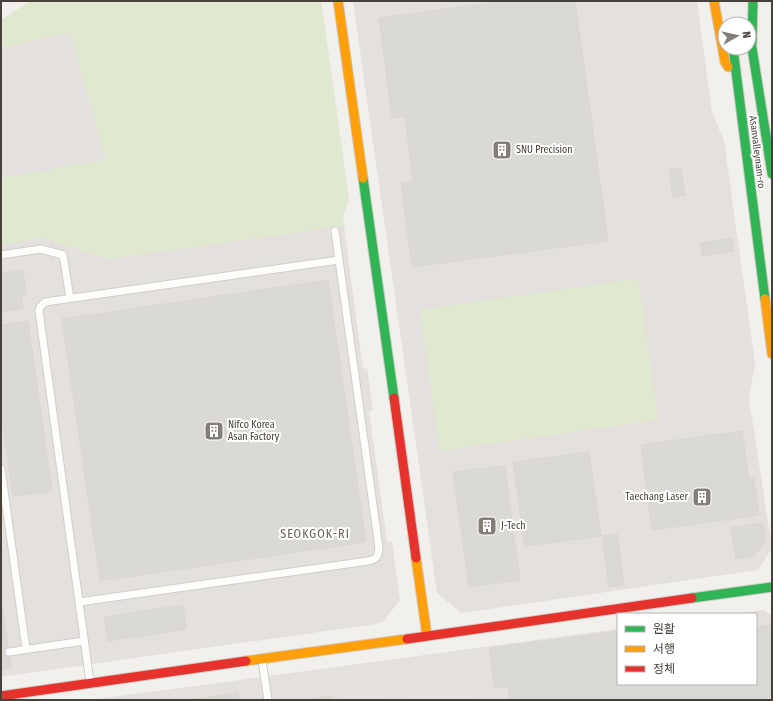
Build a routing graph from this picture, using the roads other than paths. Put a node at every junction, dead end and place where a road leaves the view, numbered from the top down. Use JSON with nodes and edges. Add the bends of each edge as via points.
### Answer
{"nodes":[{"id":1,"x":338,"y":1,"type":"edge"},
{"id":2,"x":714,"y":1,"type":"edge"},
{"id":3,"x":744,"y":1,"type":"edge"},
{"id":4,"x":753,"y":1,"type":"edge"},
{"id":5,"x":747,"y":16,"type":"edge"},
{"id":6,"x":753,"y":16,"type":"edge"},
{"id":7,"x":734,"y":56,"type":"edge"},
{"id":8,"x":753,"y":56,"type":"edge"},
{"id":9,"x":738,"y":86,"type":"junction"},
{"id":10,"x":772,"y":174,"type":"edge"},
{"id":11,"x":335,"y":231,"type":"dead end"},
{"id":12,"x":1,"y":255,"type":"edge"},
{"id":13,"x":339,"y":260,"type":"junction"},
{"id":14,"x":70,"y":298,"type":"junction"},
{"id":15,"x":772,"y":354,"type":"edge"},
{"id":16,"x":1,"y":469,"type":"edge"},
{"id":17,"x":772,"y":587,"type":"edge"},
{"id":18,"x":79,"y":602,"type":"junction"},
{"id":19,"x":427,"y":636,"type":"junction"},
{"id":20,"x":84,"y":641,"type":"junction"},
{"id":21,"x":26,"y":649,"type":"junction"},
{"id":22,"x":9,"y":652,"type":"dead end"},
{"id":23,"x":262,"y":659,"type":"junction"},
{"id":24,"x":90,"y":683,"type":"junction"},
{"id":25,"x":1,"y":696,"type":"edge"},
{"id":26,"x":268,"y":700,"type":"edge"}],
"edges":[{"from":1,"to":19,"type":"street"},
{"from":2,"to":9,"type":"street","via":[[725,62]]},
{"from":3,"to":5,"type":"street"},
{"from":4,"to":6,"type":"street"},
{"from":7,"to":9,"type":"street","name":"Asanvalleynam-ro"},
{"from":8,"to":10,"type":"street","name":"Asanvalleynam-ro"},
{"from":9,"to":15,"type":"street","name":"Asanvalleynam-ro"},
{"from":11,"to":13,"type":"lane"},
{"from":12,"to":14,"type":"lane","via":[[41,249],[63,255]]},
{"from":13,"to":14,"type":"lane"},
{"from":13,"to":18,"type":"lane","via":[[379,548],[378,556],[368,561]]},
{"from":14,"to":18,"type":"lane","via":[[45,302],[39,312]]},
{"from":16,"to":21,"type":"lane"},
{"from":17,"to":19,"type":"street"},
{"from":18,"to":20,"type":"lane"},
{"from":19,"to":23,"type":"street"},
{"from":20,"to":21,"type":"lane"},
{"from":20,"to":24,"type":"lane"},
{"from":21,"to":22,"type":"lane"},
{"from":23,"to":24,"type":"street"},
{"from":23,"to":26,"type":"lane"},
{"from":24,"to":25,"type":"street"}]}
